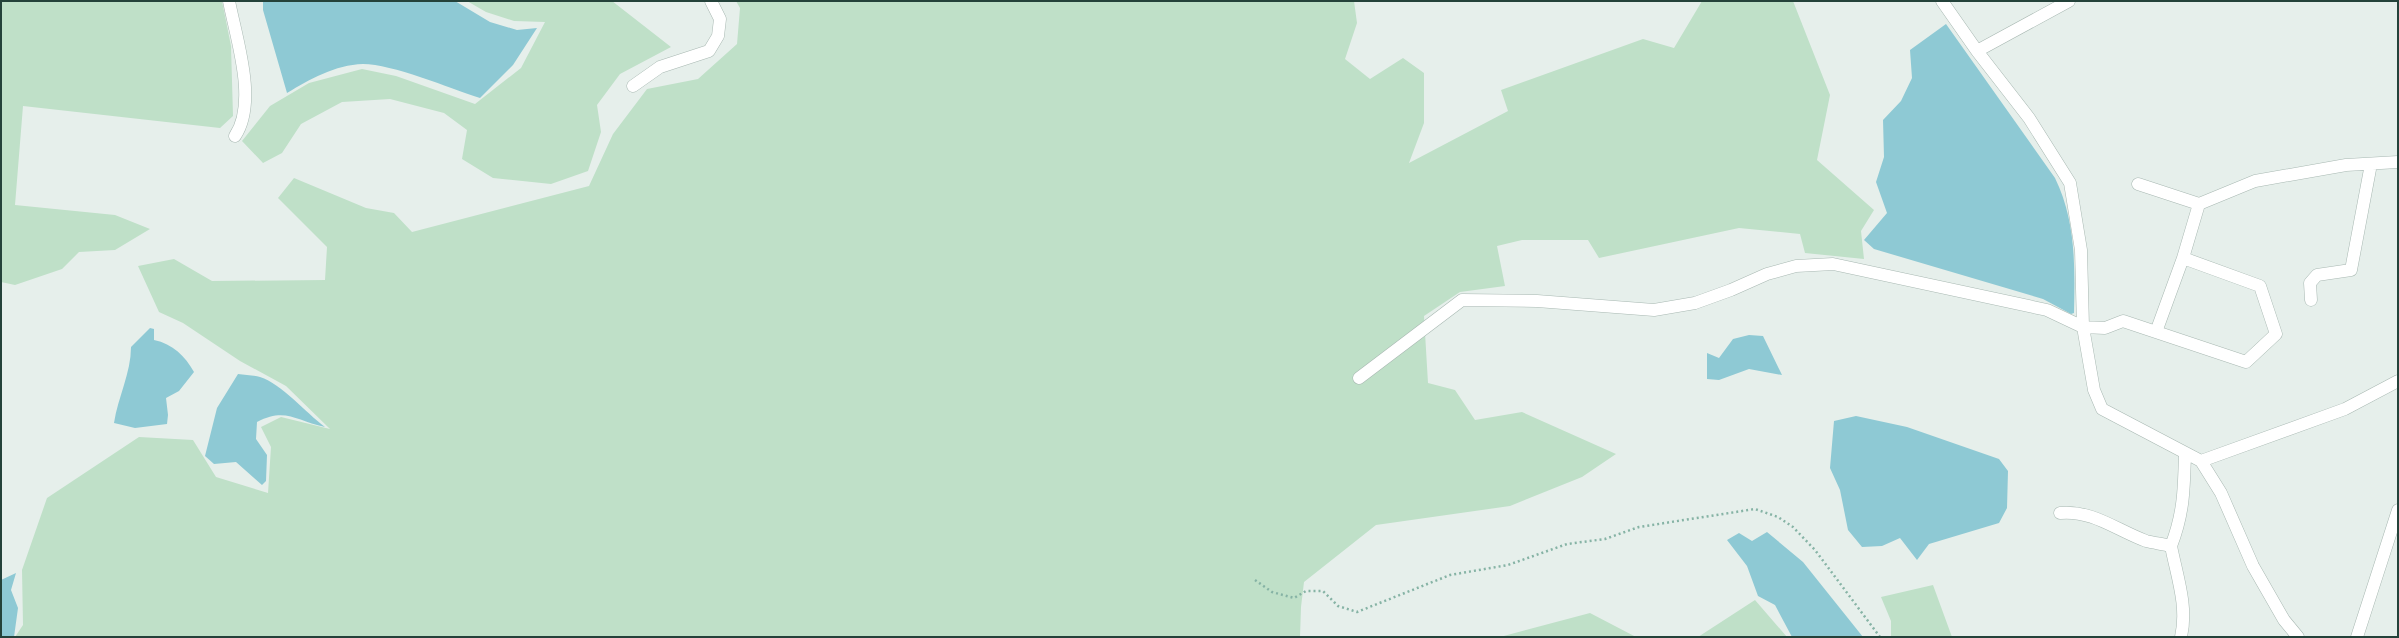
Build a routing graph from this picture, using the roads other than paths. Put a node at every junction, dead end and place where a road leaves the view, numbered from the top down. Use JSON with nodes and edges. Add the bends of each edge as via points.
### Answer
{"nodes":[{"id":1,"x":229,"y":1,"type":"edge"},
{"id":2,"x":711,"y":1,"type":"edge"},
{"id":3,"x":1942,"y":1,"type":"edge"},
{"id":4,"x":2069,"y":1,"type":"edge"},
{"id":5,"x":1977,"y":51,"type":"junction"},
{"id":6,"x":633,"y":86,"type":"dead end"},
{"id":7,"x":235,"y":136,"type":"dead end"},
{"id":8,"x":2398,"y":162,"type":"edge"},
{"id":9,"x":2371,"y":164,"type":"junction"},
{"id":10,"x":2138,"y":184,"type":"dead end"},
{"id":11,"x":2199,"y":204,"type":"junction"},
{"id":12,"x":2183,"y":258,"type":"junction"},
{"id":13,"x":2311,"y":300,"type":"dead end"},
{"id":14,"x":2083,"y":327,"type":"junction"},
{"id":15,"x":2156,"y":332,"type":"junction"},
{"id":16,"x":1359,"y":378,"type":"dead end"},
{"id":17,"x":2398,"y":381,"type":"edge"},
{"id":18,"x":2185,"y":452,"type":"junction"},
{"id":19,"x":2201,"y":461,"type":"junction"},
{"id":20,"x":2398,"y":510,"type":"edge"},
{"id":21,"x":2060,"y":513,"type":"dead end"},
{"id":22,"x":2171,"y":546,"type":"junction"},
{"id":23,"x":2181,"y":637,"type":"edge"},
{"id":24,"x":2298,"y":637,"type":"edge"},
{"id":25,"x":2357,"y":637,"type":"edge"}],
"edges":[{"from":1,"to":7,"type":"street","via":[[244,75],[245,99],[240,129]]},
{"from":2,"to":6,"type":"street","via":[[720,19],[718,36],[709,51],[660,67]]},
{"from":3,"to":5,"type":"street"},
{"from":4,"to":5,"type":"street"},
{"from":5,"to":14,"type":"street","via":[[2029,118],[2070,182],[2082,250]]},
{"from":8,"to":9,"type":"street"},
{"from":9,"to":11,"type":"street","via":[[2346,165],[2255,181]]},
{"from":9,"to":13,"type":"street","via":[[2351,270],[2317,275],[2310,284]]},
{"from":10,"to":11,"type":"street"},
{"from":11,"to":12,"type":"street"},
{"from":12,"to":15,"type":"street"},
{"from":12,"to":15,"type":"street","via":[[2260,286],[2276,334],[2246,362]]},
{"from":14,"to":15,"type":"street","via":[[2105,328],[2122,321]]},
{"from":14,"to":16,"type":"street","via":[[2047,310],[1833,264],[1796,266],[1767,274],[1695,303],[1654,310],[1537,301],[1462,300]]},
{"from":14,"to":18,"type":"street","via":[[2094,390],[2102,409]]},
{"from":17,"to":19,"type":"street","via":[[2345,409]]},
{"from":18,"to":19,"type":"street"},
{"from":18,"to":22,"type":"street","via":[[2184,496],[2180,522]]},
{"from":19,"to":24,"type":"street","via":[[2221,493],[2253,566],[2284,620]]},
{"from":20,"to":25,"type":"street"},
{"from":21,"to":22,"type":"street","via":[[2086,514],[2146,541]]},
{"from":22,"to":23,"type":"street","via":[[2184,606],[2185,621]]}]}
